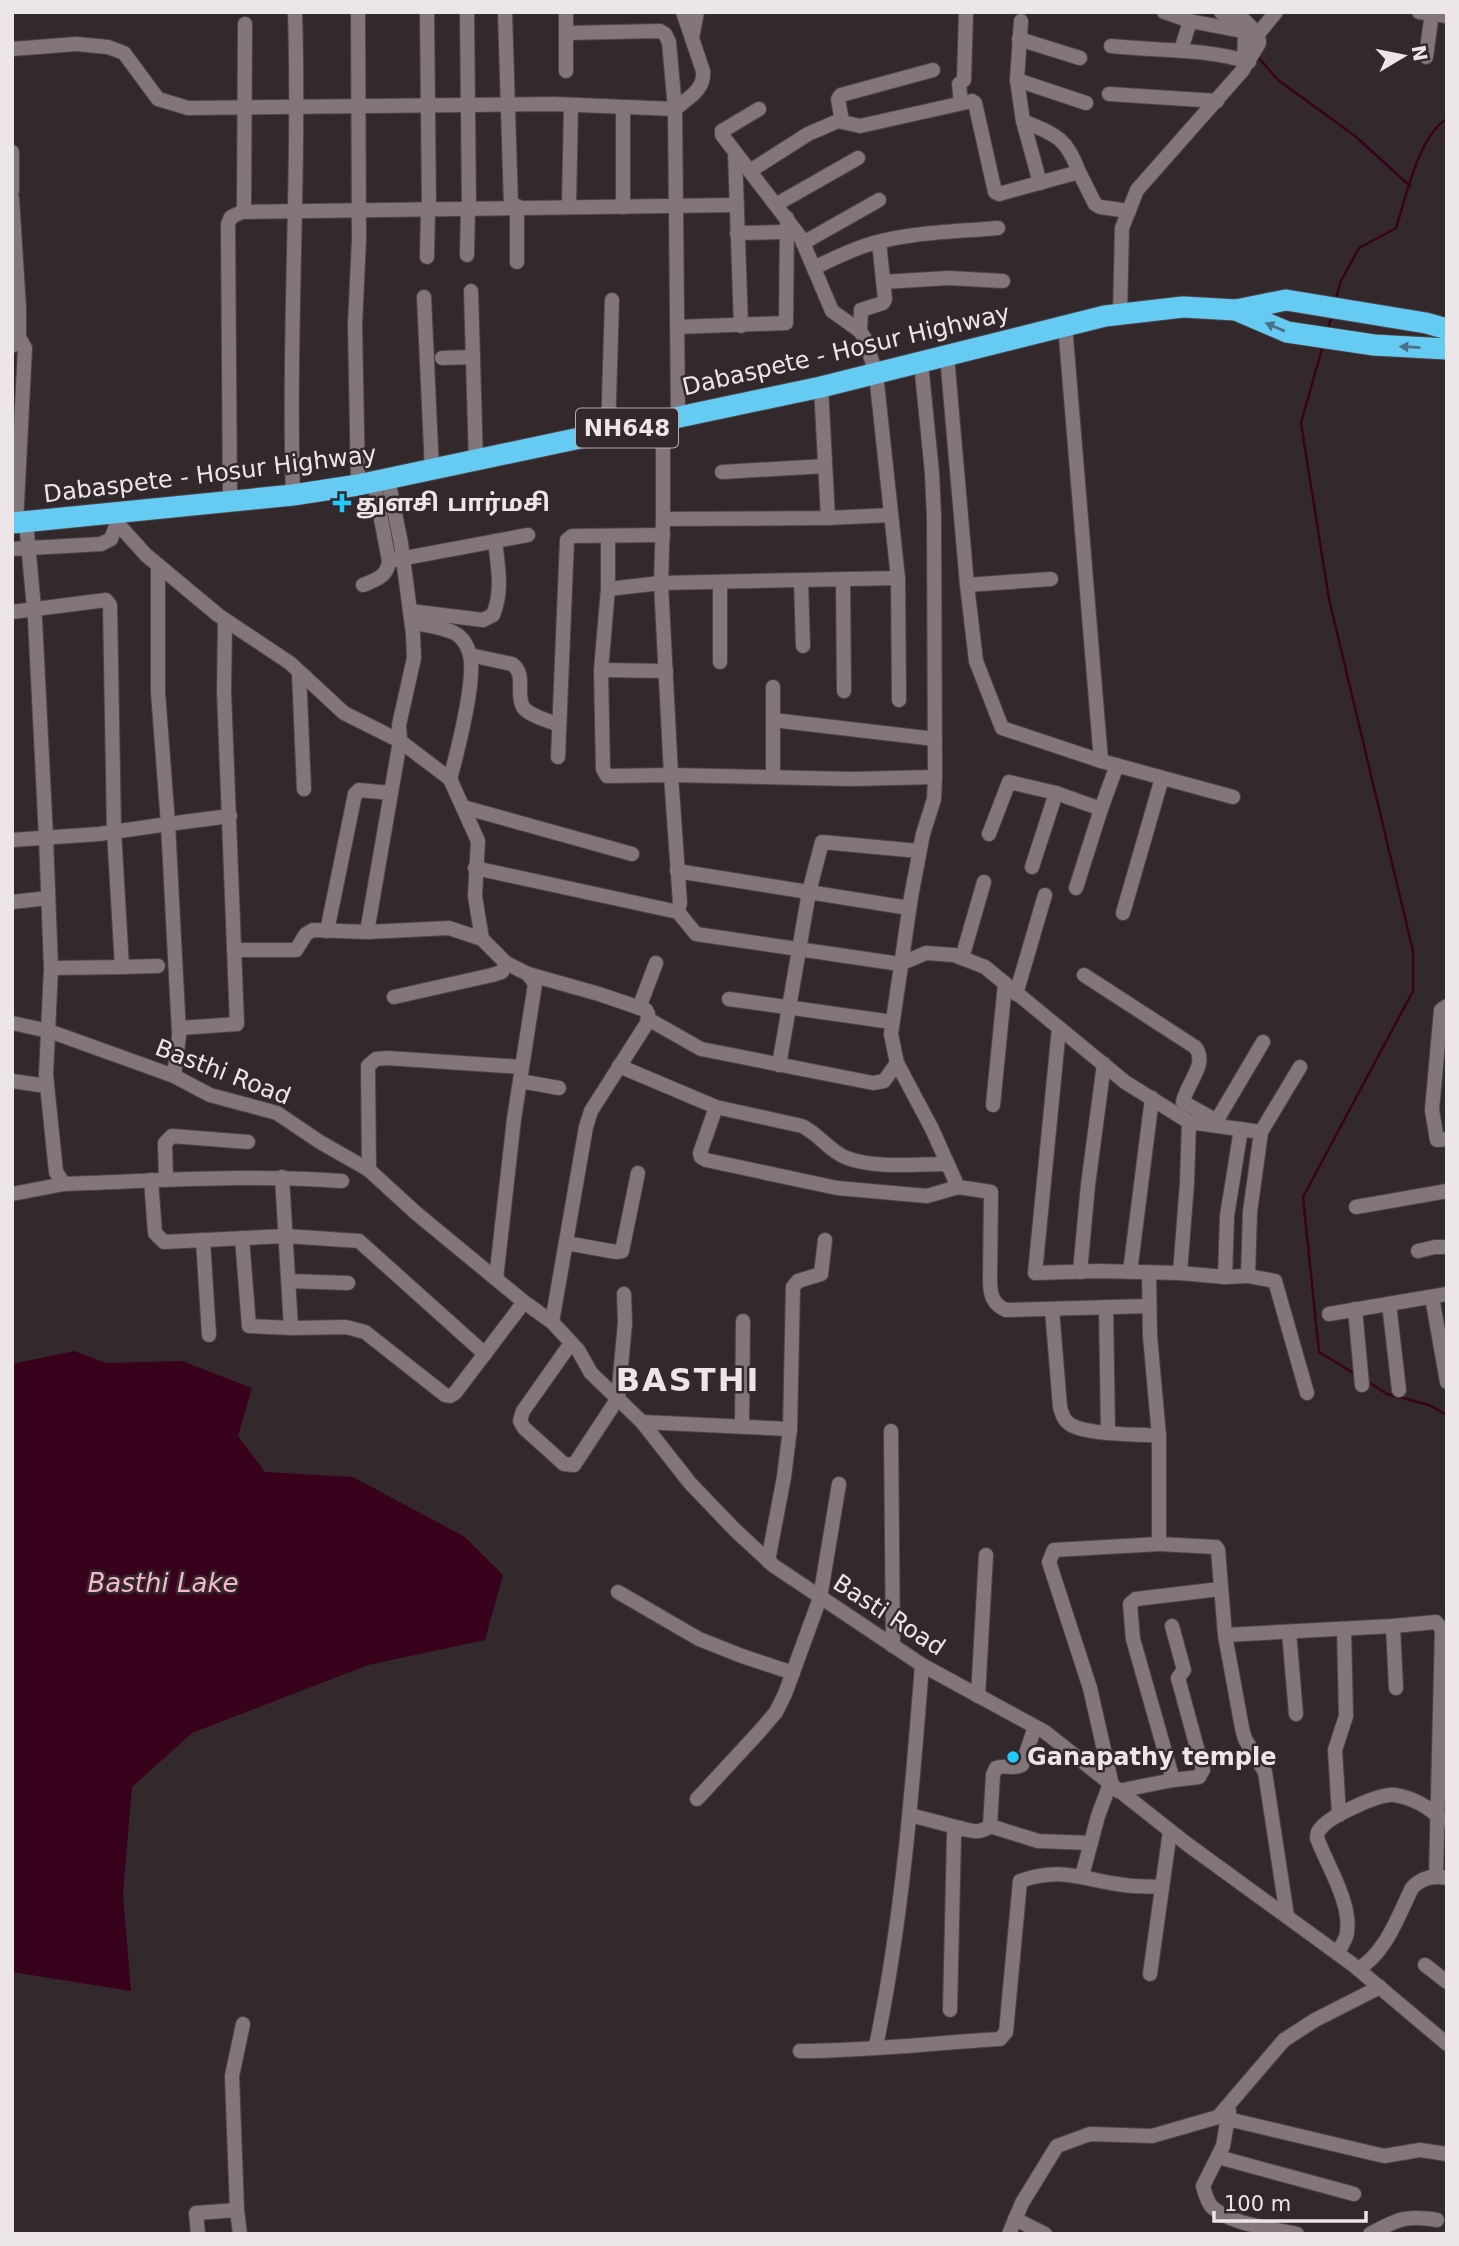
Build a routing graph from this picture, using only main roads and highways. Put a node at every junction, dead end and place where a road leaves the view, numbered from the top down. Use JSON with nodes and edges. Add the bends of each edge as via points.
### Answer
{"nodes":[{"id":1,"x":1236,"y":310,"type":"junction"},
{"id":2,"x":1447,"y":330,"type":"edge"},
{"id":3,"x":1447,"y":349,"type":"edge"},
{"id":4,"x":18,"y":523,"type":"edge"}],
"edges":[{"from":1,"to":2,"type":"highway","name":"Dabaspete - Hosur Highway","number":"NH648","via":[[1286,300]]},
{"from":3,"to":1,"type":"highway","name":"Dabaspete - Hosur Highway","number":"NH648","one_way":true,"via":[[1374,345],[1287,332]]},
{"from":1,"to":4,"type":"highway","name":"Dabaspete - Hosur Highway","number":"NH648","via":[[1183,307],[1120,314],[821,387],[374,482],[113,518]]}]}
